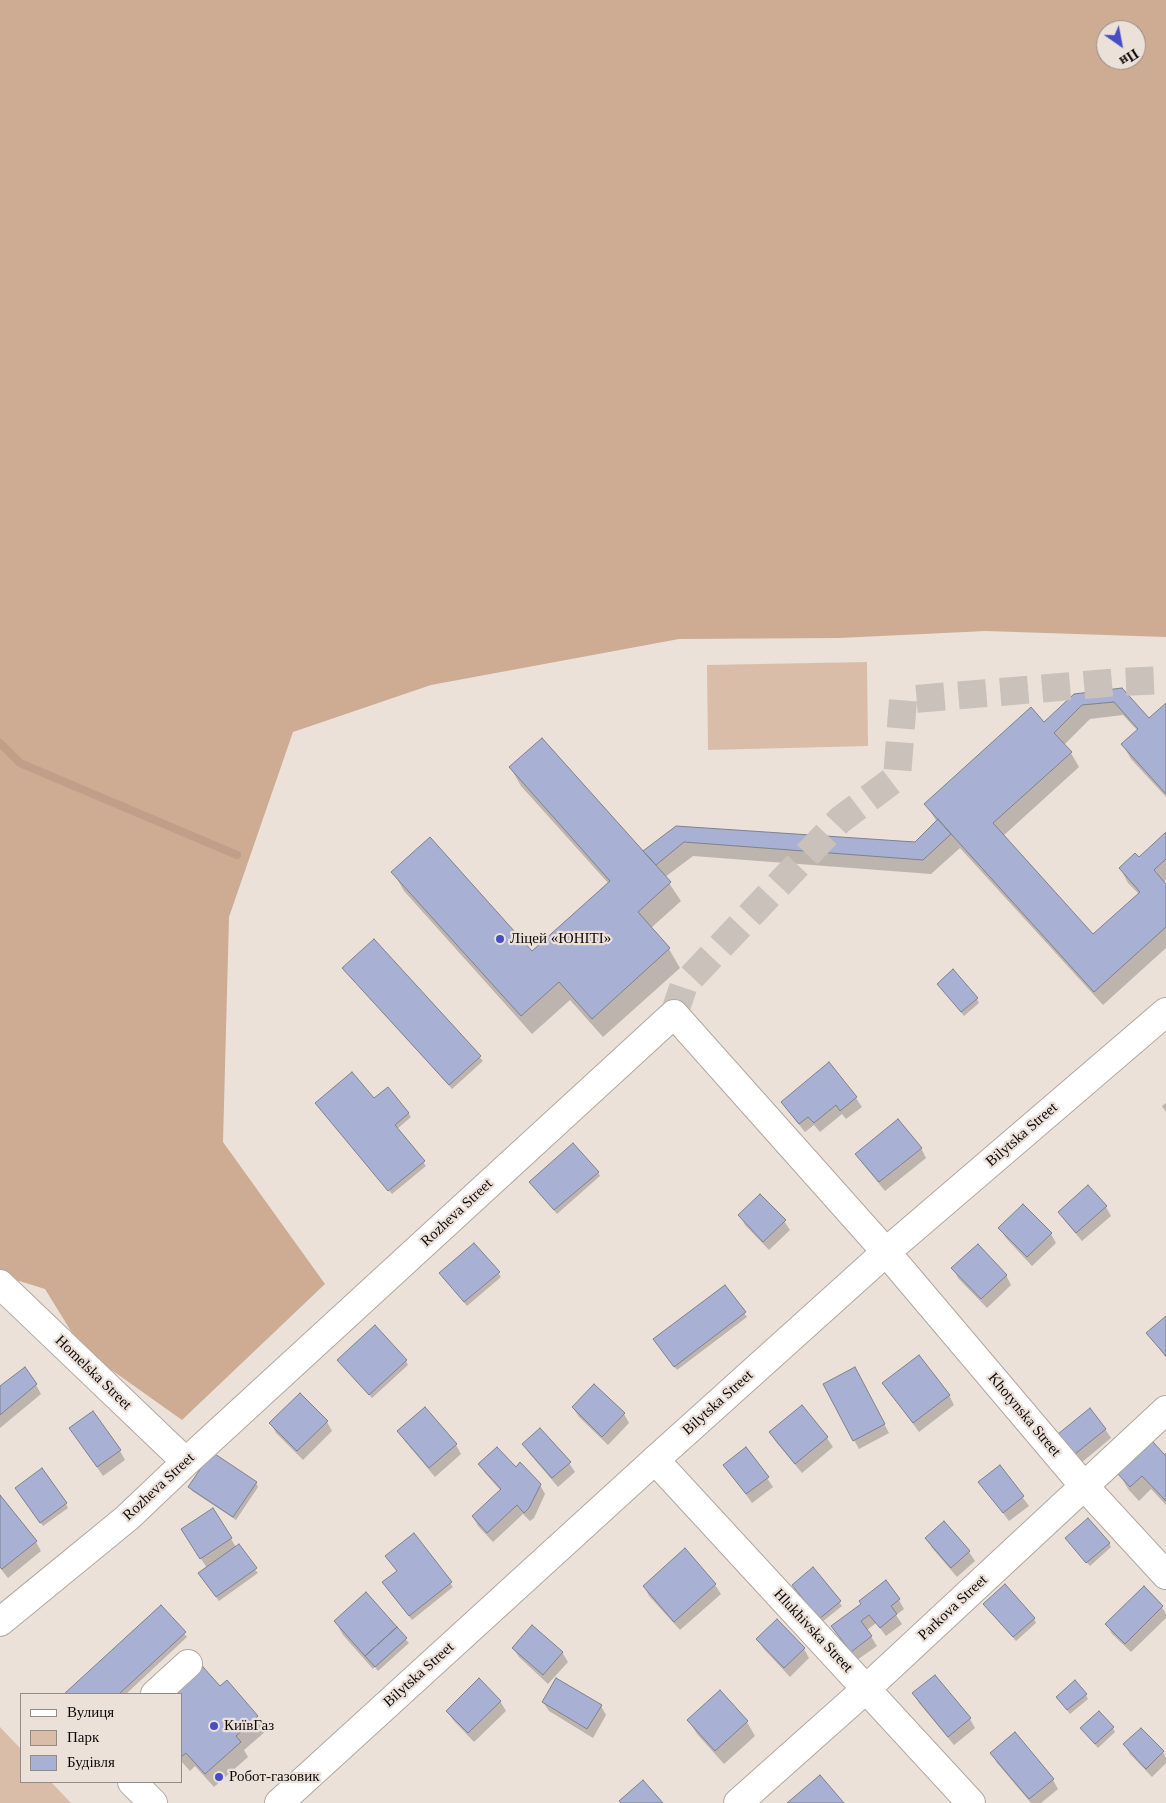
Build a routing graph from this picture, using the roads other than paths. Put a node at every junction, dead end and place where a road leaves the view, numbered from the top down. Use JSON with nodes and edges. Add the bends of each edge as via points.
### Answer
{"nodes":[{"id":1,"x":1166,"y":1012,"type":"edge"},
{"id":2,"x":886,"y":1252,"type":"junction"},
{"id":3,"x":0,"y":1284,"type":"edge"},
{"id":4,"x":1166,"y":1410,"type":"edge"},
{"id":5,"x":655,"y":1460,"type":"junction"},
{"id":6,"x":186,"y":1462,"type":"junction"},
{"id":7,"x":1084,"y":1486,"type":"junction"},
{"id":8,"x":1166,"y":1575,"type":"edge"},
{"id":9,"x":0,"y":1622,"type":"edge"},
{"id":10,"x":188,"y":1664,"type":"dead end"},
{"id":11,"x":866,"y":1689,"type":"junction"},
{"id":12,"x":156,"y":1693,"type":"edge"},
{"id":13,"x":133,"y":1783,"type":"edge"},
{"id":14,"x":153,"y":1803,"type":"edge"},
{"id":15,"x":279,"y":1803,"type":"edge"},
{"id":16,"x":738,"y":1803,"type":"edge"},
{"id":17,"x":971,"y":1803,"type":"edge"}],
"edges":[{"from":1,"to":2,"type":"street","name":"Bilytska Street"},
{"from":2,"to":5,"type":"street","name":"Bilytska Street"},
{"from":2,"to":6,"type":"street","name":"Rozheva Street","via":[[674,1014]]},
{"from":2,"to":7,"type":"street","name":"Khotynska Street"},
{"from":3,"to":6,"type":"street","name":"Homelska Street"},
{"from":4,"to":7,"type":"street","name":"Parkova Street"},
{"from":5,"to":11,"type":"street","name":"Hlukhivska Street"},
{"from":5,"to":15,"type":"street","name":"Bilytska Street"},
{"from":6,"to":9,"type":"street","name":"Rozheva Street","via":[[127,1518]]},
{"from":7,"to":8,"type":"street","name":"Khotynska Street"},
{"from":7,"to":11,"type":"street","name":"Parkova Street"},
{"from":10,"to":12,"type":"street"},
{"from":11,"to":16,"type":"street","name":"Parkova Street"},
{"from":11,"to":17,"type":"street","name":"Hlukhivska Street"},
{"from":13,"to":14,"type":"street"}]}
